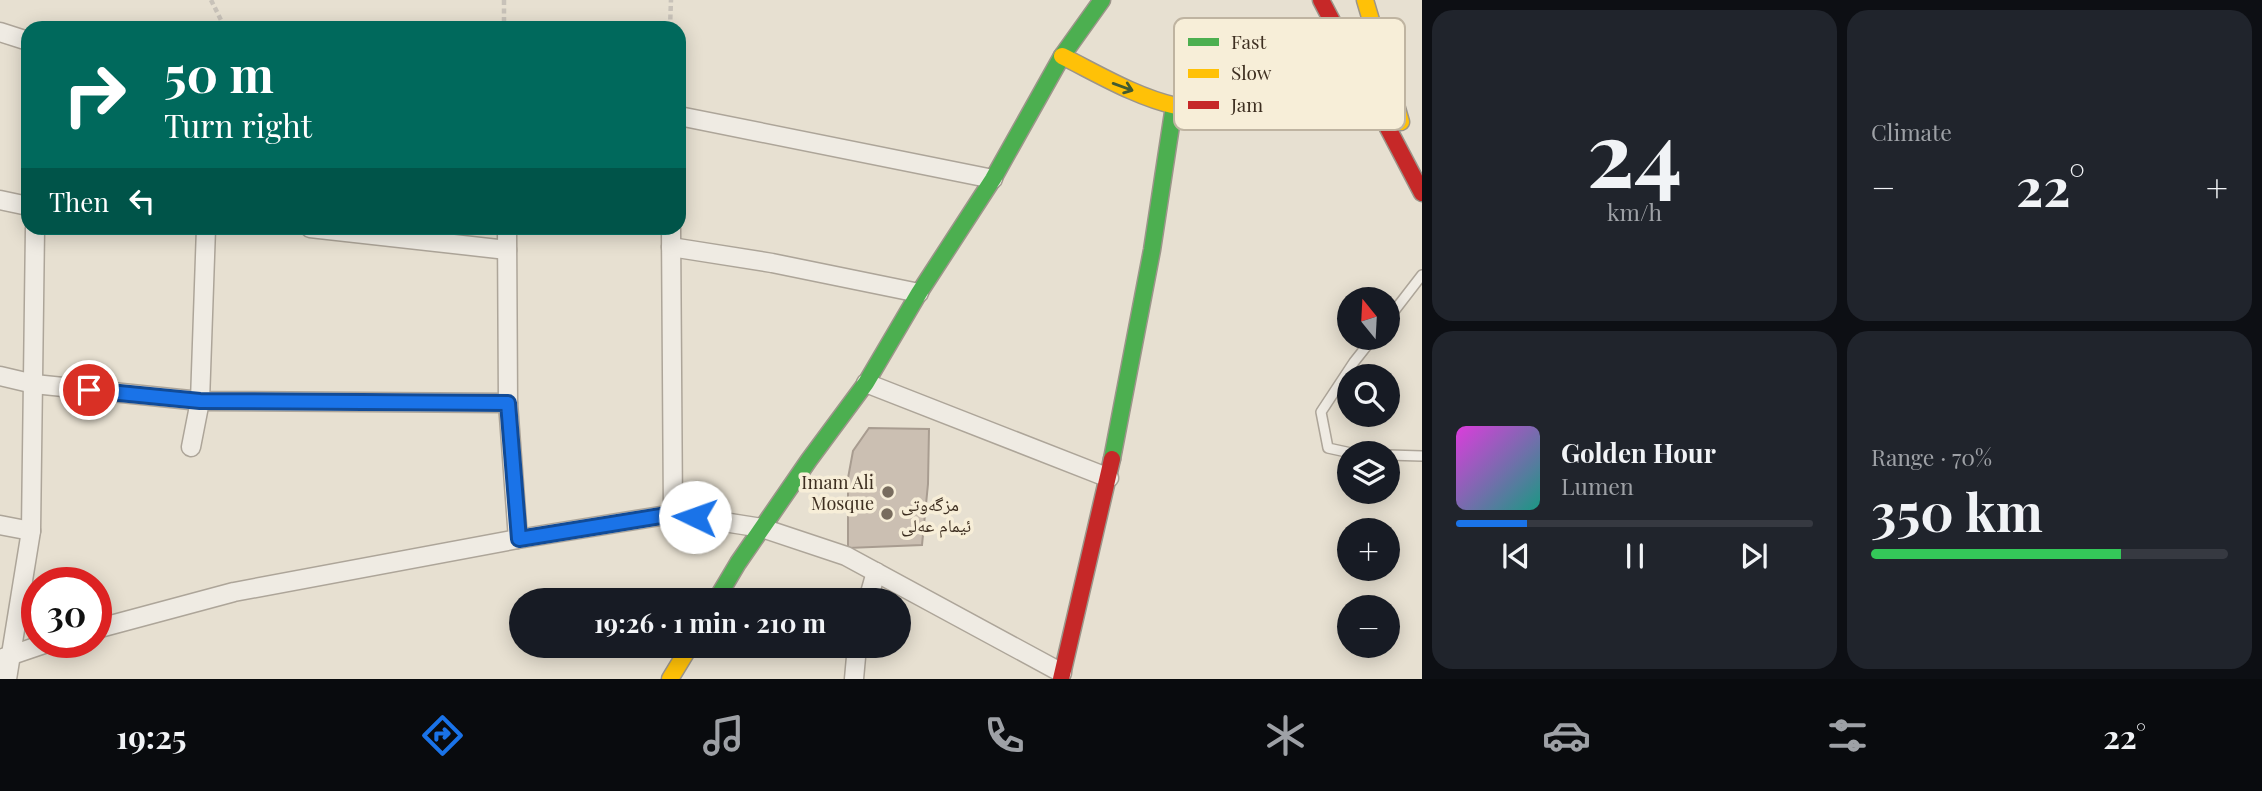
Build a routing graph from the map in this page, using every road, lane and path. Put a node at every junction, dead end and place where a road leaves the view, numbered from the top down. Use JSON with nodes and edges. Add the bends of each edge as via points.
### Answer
{"nodes":[{"id":1,"x":211,"y":0,"type":"edge"},
{"id":2,"x":504,"y":0,"type":"edge"},
{"id":3,"x":671,"y":0,"type":"edge"},
{"id":4,"x":1102,"y":0,"type":"edge"},
{"id":5,"x":1321,"y":0,"type":"edge"},
{"id":6,"x":1365,"y":0,"type":"edge"},
{"id":7,"x":1330,"y":18,"type":"edge"},
{"id":8,"x":1370,"y":18,"type":"edge"},
{"id":9,"x":222,"y":21,"type":"edge"},
{"id":10,"x":504,"y":21,"type":"edge"},
{"id":11,"x":670,"y":21,"type":"edge"},
{"id":12,"x":0,"y":32,"type":"edge"},
{"id":13,"x":21,"y":39,"type":"edge"},
{"id":14,"x":1062,"y":56,"type":"junction"},
{"id":15,"x":1174,"y":106,"type":"joint"},
{"id":16,"x":686,"y":117,"type":"edge"},
{"id":17,"x":1389,"y":130,"type":"edge"},
{"id":18,"x":1403,"y":130,"type":"edge"},
{"id":19,"x":992,"y":179,"type":"junction"},
{"id":20,"x":1422,"y":193,"type":"edge"},
{"id":21,"x":0,"y":200,"type":"edge"},
{"id":22,"x":21,"y":204,"type":"edge"},
{"id":23,"x":35,"y":235,"type":"edge"},
{"id":24,"x":206,"y":235,"type":"edge"},
{"id":25,"x":373,"y":235,"type":"edge"},
{"id":26,"x":507,"y":235,"type":"edge"},
{"id":27,"x":671,"y":235,"type":"edge"},
{"id":28,"x":671,"y":247,"type":"junction"},
{"id":29,"x":508,"y":250,"type":"junction"},
{"id":30,"x":1422,"y":275,"type":"edge"},
{"id":31,"x":919,"y":293,"type":"junction"},
{"id":32,"x":1400,"y":303,"type":"edge"},
{"id":33,"x":1364,"y":350,"type":"edge"},
{"id":34,"x":0,"y":376,"type":"edge"},
{"id":35,"x":866,"y":383,"type":"junction"},
{"id":36,"x":34,"y":384,"type":"junction"},
{"id":37,"x":200,"y":401,"type":"junction"},
{"id":38,"x":508,"y":403,"type":"junction"},
{"id":39,"x":191,"y":447,"type":"dead end"},
{"id":40,"x":1337,"y":450,"type":"edge"},
{"id":41,"x":1400,"y":455,"type":"edge"},
{"id":42,"x":1422,"y":456,"type":"edge"},
{"id":43,"x":1109,"y":478,"type":"junction"},
{"id":44,"x":673,"y":514,"type":"junction"},
{"id":45,"x":0,"y":524,"type":"edge"},
{"id":46,"x":762,"y":528,"type":"junction"},
{"id":47,"x":31,"y":531,"type":"junction"},
{"id":48,"x":519,"y":539,"type":"junction"},
{"id":49,"x":876,"y":572,"type":"junction"},
{"id":50,"x":723,"y":588,"type":"edge"},
{"id":51,"x":871,"y":588,"type":"edge"},
{"id":52,"x":112,"y":625,"type":"edge"},
{"id":53,"x":5,"y":657,"type":"edge"},
{"id":54,"x":683,"y":658,"type":"edge"},
{"id":55,"x":856,"y":658,"type":"edge"},
{"id":56,"x":1062,"y":676,"type":"edge"},
{"id":57,"x":7,"y":679,"type":"edge"},
{"id":58,"x":670,"y":679,"type":"edge"},
{"id":59,"x":854,"y":679,"type":"edge"}],
"edges":[{"from":1,"to":9,"type":"path"},
{"from":2,"to":10,"type":"path"},
{"from":3,"to":11,"type":"path"},
{"from":4,"to":14,"type":"main road"},
{"from":5,"to":7,"type":"main road"},
{"from":6,"to":8,"type":"main road"},
{"from":12,"to":13,"type":"street"},
{"from":14,"to":15,"type":"main road","one_way":true,"via":[[1110,82]]},
{"from":14,"to":19,"type":"main road"},
{"from":15,"to":43,"type":"main road","via":[[1161,207]]},
{"from":16,"to":19,"type":"street"},
{"from":17,"to":20,"type":"main road"},
{"from":18,"to":20,"type":"main road"},
{"from":19,"to":31,"type":"main road"},
{"from":21,"to":22,"type":"street"},
{"from":23,"to":36,"type":"street"},
{"from":24,"to":37,"type":"street"},
{"from":25,"to":29,"type":"street"},
{"from":26,"to":29,"type":"street"},
{"from":27,"to":28,"type":"street"},
{"from":28,"to":31,"type":"street"},
{"from":28,"to":44,"type":"street"},
{"from":29,"to":38,"type":"street"},
{"from":30,"to":32,"type":"lane"},
{"from":31,"to":35,"type":"main road"},
{"from":33,"to":40,"type":"lane","via":[[1321,412],[1328,448]]},
{"from":34,"to":36,"type":"street"},
{"from":35,"to":43,"type":"street"},
{"from":35,"to":46,"type":"main road"},
{"from":36,"to":37,"type":"street"},
{"from":36,"to":47,"type":"street"},
{"from":37,"to":38,"type":"street"},
{"from":37,"to":39,"type":"street"},
{"from":38,"to":48,"type":"street"},
{"from":41,"to":42,"type":"lane"},
{"from":43,"to":56,"type":"main road"},
{"from":44,"to":46,"type":"street"},
{"from":44,"to":48,"type":"street"},
{"from":45,"to":47,"type":"street"},
{"from":46,"to":49,"type":"street","via":[[846,556]]},
{"from":46,"to":50,"type":"main road"},
{"from":47,"to":53,"type":"street"},
{"from":48,"to":52,"type":"street","via":[[234,593]]},
{"from":49,"to":51,"type":"street"},
{"from":49,"to":56,"type":"street"},
{"from":53,"to":57,"type":"street"},
{"from":54,"to":58,"type":"main road"},
{"from":55,"to":59,"type":"street"}]}
